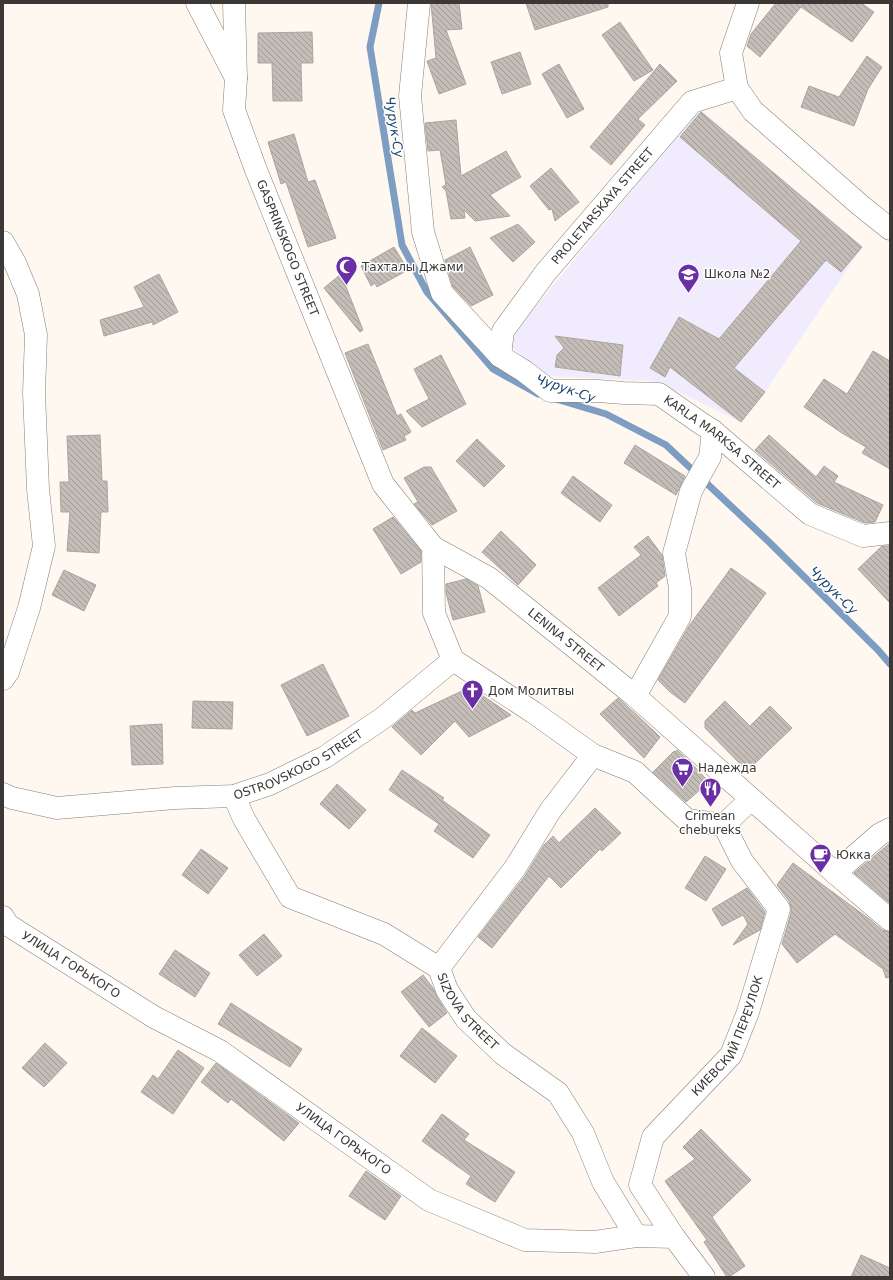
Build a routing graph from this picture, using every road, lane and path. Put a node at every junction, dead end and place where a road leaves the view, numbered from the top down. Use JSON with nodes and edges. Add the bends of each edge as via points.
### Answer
{"nodes":[{"id":1,"x":197,"y":3,"type":"edge"},
{"id":2,"x":234,"y":3,"type":"edge"},
{"id":3,"x":419,"y":3,"type":"edge"},
{"id":4,"x":748,"y":3,"type":"edge"},
{"id":5,"x":236,"y":78,"type":"junction"},
{"id":6,"x":737,"y":88,"type":"junction"},
{"id":7,"x":890,"y":229,"type":"edge"},
{"id":8,"x":3,"y":242,"type":"edge"},
{"id":9,"x":500,"y":356,"type":"junction"},
{"id":10,"x":713,"y":431,"type":"junction"},
{"id":11,"x":383,"y":484,"type":"joint"},
{"id":12,"x":890,"y":534,"type":"edge"},
{"id":13,"x":433,"y":547,"type":"junction"},
{"id":14,"x":453,"y":660,"type":"junction"},
{"id":15,"x":3,"y":680,"type":"edge"},
{"id":16,"x":635,"y":696,"type":"junction"},
{"id":17,"x":593,"y":755,"type":"junction"},
{"id":18,"x":3,"y":794,"type":"edge"},
{"id":19,"x":234,"y":796,"type":"junction"},
{"id":20,"x":751,"y":799,"type":"junction"},
{"id":21,"x":724,"y":825,"type":"junction"},
{"id":22,"x":890,"y":829,"type":"edge"},
{"id":23,"x":835,"y":874,"type":"junction"},
{"id":24,"x":3,"y":917,"type":"edge"},
{"id":25,"x":890,"y":920,"type":"edge"},
{"id":26,"x":439,"y":968,"type":"junction"},
{"id":27,"x":636,"y":1236,"type":"junction"},
{"id":28,"x":674,"y":1237,"type":"junction"},
{"id":29,"x":704,"y":1277,"type":"edge"}],
"edges":[{"from":1,"to":5,"type":"street"},
{"from":2,"to":5,"type":"street","name":"GASPRINSKOGO STREET"},
{"from":3,"to":9,"type":"street","name":"KARLA MARKSA STREET","via":[[410,96],[423,232],[442,293]]},
{"from":4,"to":6,"type":"street","via":[[731,53]]},
{"from":5,"to":11,"type":"street","name":"GASPRINSKOGO STREET","via":[[234,110]]},
{"from":6,"to":7,"type":"street","via":[[753,111]]},
{"from":6,"to":9,"type":"street","name":"PROLETARSKAYA STREET","via":[[692,102],[546,272],[503,331]]},
{"from":8,"to":15,"type":"street","via":[[28,294],[36,335],[34,393],[38,489],[44,546],[29,608]]},
{"from":9,"to":10,"type":"street","name":"KARLA MARKSA STREET","via":[[550,391],[659,394]]},
{"from":10,"to":12,"type":"street","name":"KARLA MARKSA STREET","via":[[810,514],[863,536]]},
{"from":10,"to":16,"type":"street","via":[[710,457],[691,491],[674,553],[680,588],[680,616]]},
{"from":11,"to":13,"type":"street","name":"LENINA STREET"},
{"from":13,"to":14,"type":"street","via":[[434,613]]},
{"from":13,"to":16,"type":"street","name":"LENINA STREET","via":[[489,578]]},
{"from":14,"to":17,"type":"street"},
{"from":14,"to":19,"type":"street","name":"OSTROVSKOGO STREET","via":[[382,718],[325,757],[270,784]]},
{"from":16,"to":20,"type":"street","name":"LENINA STREET"},
{"from":17,"to":21,"type":"street","via":[[635,772],[687,820]]},
{"from":17,"to":26,"type":"street","via":[[550,811],[515,868]]},
{"from":18,"to":19,"type":"street","name":"OSTROVSKOGO STREET","via":[[57,808]]},
{"from":19,"to":26,"type":"street","name":"SIZOVA STREET","via":[[244,819],[290,897],[384,934]]},
{"from":20,"to":21,"type":"street"},
{"from":20,"to":23,"type":"street","name":"LENINA STREET"},
{"from":21,"to":28,"type":"street","name":"КИЕВСКИЙ ПЕРЕУЛОК","via":[[742,861],[779,909],[748,1012],[731,1055],[653,1137],[640,1185]]},
{"from":22,"to":23,"type":"street","via":[[880,834]]},
{"from":23,"to":25,"type":"street","name":"LENINA STREET"},
{"from":24,"to":27,"type":"street","name":"УЛИЦА ГОРЬКОГО","via":[[8,925],[154,1017],[220,1051],[429,1200],[525,1240],[595,1242]]},
{"from":26,"to":27,"type":"street","name":"SIZOVA STREET","via":[[447,990],[466,1019],[503,1054],[558,1093],[583,1133],[603,1182]]},
{"from":27,"to":28,"type":"street","name":"УЛИЦА ГОРЬКОГО"},
{"from":28,"to":29,"type":"street"}]}
